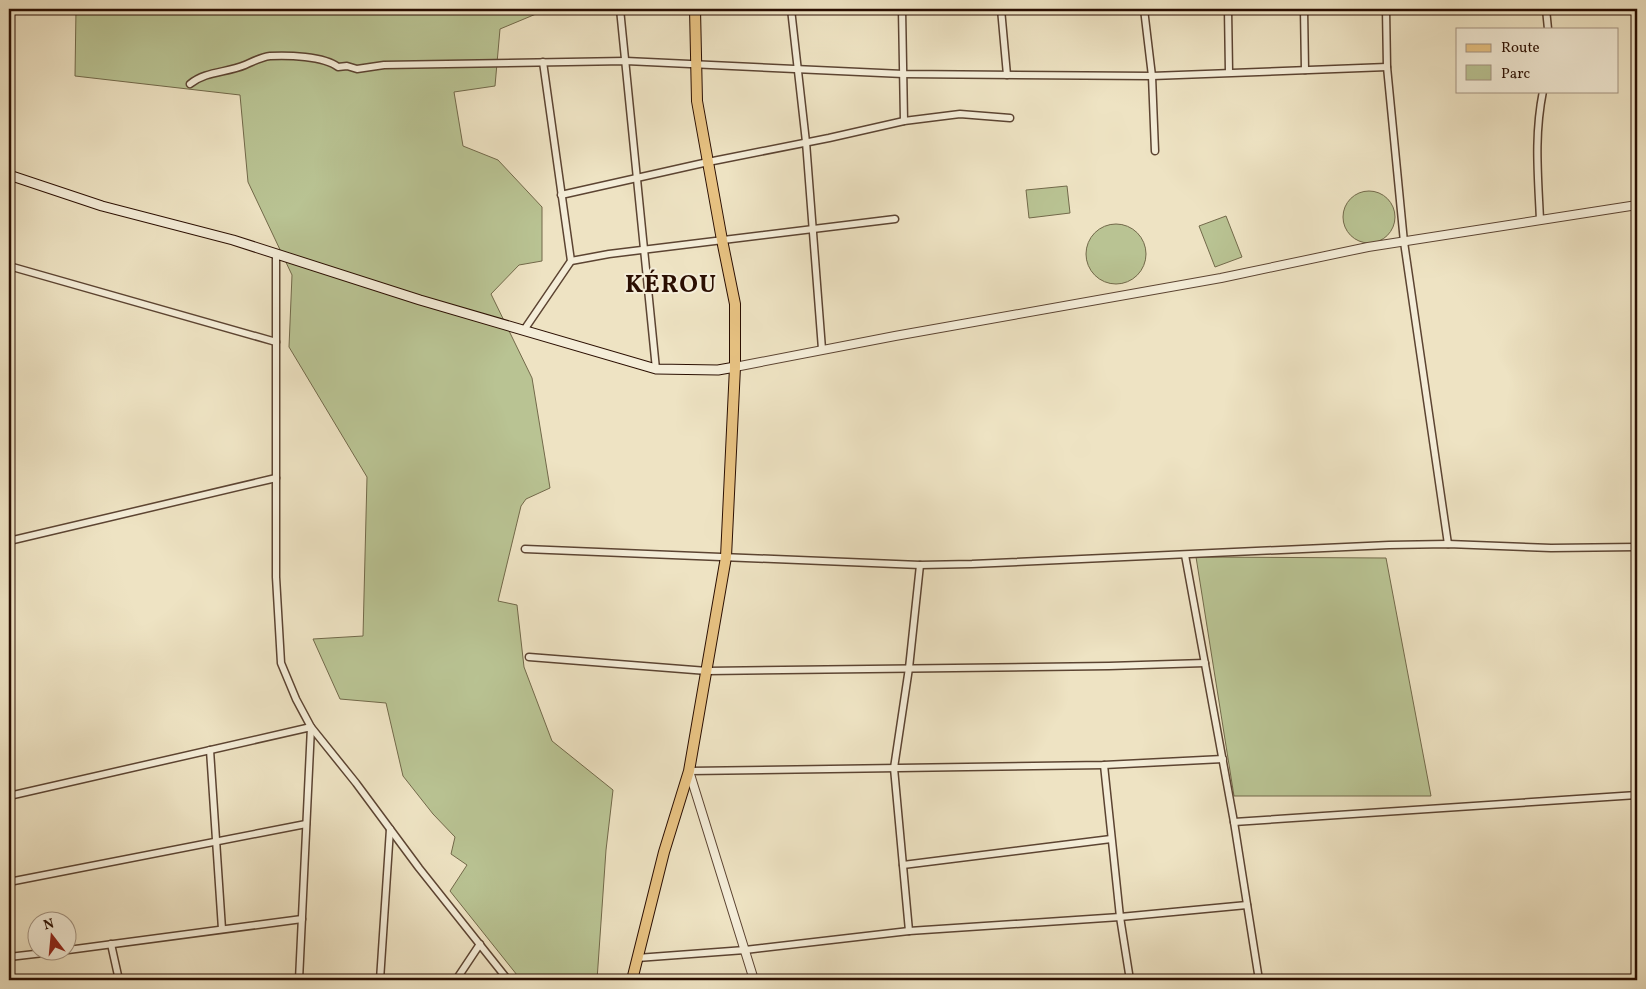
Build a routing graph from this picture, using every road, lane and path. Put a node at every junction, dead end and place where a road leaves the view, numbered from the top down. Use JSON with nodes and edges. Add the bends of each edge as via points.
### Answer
{"nodes":[{"id":1,"x":620,"y":9,"type":"edge"},
{"id":2,"x":695,"y":9,"type":"edge"},
{"id":3,"x":791,"y":9,"type":"edge"},
{"id":4,"x":902,"y":9,"type":"edge"},
{"id":5,"x":1001,"y":9,"type":"edge"},
{"id":6,"x":1144,"y":9,"type":"edge"},
{"id":7,"x":1228,"y":9,"type":"edge"},
{"id":8,"x":1304,"y":9,"type":"edge"},
{"id":9,"x":1386,"y":9,"type":"edge"},
{"id":10,"x":1546,"y":9,"type":"edge"},
{"id":11,"x":1548,"y":28,"type":"edge"},
{"id":12,"x":626,"y":61,"type":"junction"},
{"id":13,"x":543,"y":62,"type":"junction"},
{"id":14,"x":696,"y":64,"type":"junction"},
{"id":15,"x":1387,"y":67,"type":"junction"},
{"id":16,"x":798,"y":70,"type":"junction"},
{"id":17,"x":1305,"y":70,"type":"junction"},
{"id":18,"x":1230,"y":72,"type":"junction"},
{"id":19,"x":903,"y":74,"type":"junction"},
{"id":20,"x":1007,"y":75,"type":"junction"},
{"id":21,"x":1152,"y":76,"type":"junction"},
{"id":22,"x":190,"y":84,"type":"dead end"},
{"id":23,"x":1543,"y":92,"type":"edge"},
{"id":24,"x":1010,"y":118,"type":"dead end"},
{"id":25,"x":904,"y":121,"type":"junction"},
{"id":26,"x":806,"y":142,"type":"junction"},
{"id":27,"x":1155,"y":152,"type":"dead end"},
{"id":28,"x":708,"y":162,"type":"junction"},
{"id":29,"x":9,"y":174,"type":"edge"},
{"id":30,"x":637,"y":178,"type":"junction"},
{"id":31,"x":561,"y":195,"type":"junction"},
{"id":32,"x":1637,"y":205,"type":"edge"},
{"id":33,"x":895,"y":219,"type":"dead end"},
{"id":34,"x":1540,"y":220,"type":"junction"},
{"id":35,"x":813,"y":229,"type":"junction"},
{"id":36,"x":722,"y":240,"type":"junction"},
{"id":37,"x":1404,"y":242,"type":"junction"},
{"id":38,"x":645,"y":249,"type":"junction"},
{"id":39,"x":276,"y":254,"type":"junction"},
{"id":40,"x":571,"y":262,"type":"junction"},
{"id":41,"x":9,"y":266,"type":"edge"},
{"id":42,"x":524,"y":330,"type":"junction"},
{"id":43,"x":276,"y":342,"type":"junction"},
{"id":44,"x":822,"y":349,"type":"junction"},
{"id":45,"x":735,"y":367,"type":"junction"},
{"id":46,"x":656,"y":369,"type":"junction"},
{"id":47,"x":276,"y":478,"type":"junction"},
{"id":48,"x":9,"y":541,"type":"edge"},
{"id":49,"x":1448,"y":544,"type":"junction"},
{"id":50,"x":1637,"y":547,"type":"edge"},
{"id":51,"x":525,"y":549,"type":"dead end"},
{"id":52,"x":1186,"y":555,"type":"junction"},
{"id":53,"x":726,"y":557,"type":"junction"},
{"id":54,"x":920,"y":565,"type":"junction"},
{"id":55,"x":529,"y":657,"type":"dead end"},
{"id":56,"x":1206,"y":663,"type":"junction"},
{"id":57,"x":909,"y":668,"type":"junction"},
{"id":58,"x":707,"y":671,"type":"junction"},
{"id":59,"x":311,"y":727,"type":"junction"},
{"id":60,"x":210,"y":750,"type":"junction"},
{"id":61,"x":1223,"y":759,"type":"junction"},
{"id":62,"x":1104,"y":765,"type":"junction"},
{"id":63,"x":894,"y":768,"type":"junction"},
{"id":64,"x":689,"y":772,"type":"junction"},
{"id":65,"x":1637,"y":795,"type":"edge"},
{"id":66,"x":9,"y":796,"type":"edge"},
{"id":67,"x":1234,"y":822,"type":"junction"},
{"id":68,"x":306,"y":824,"type":"junction"},
{"id":69,"x":390,"y":829,"type":"junction"},
{"id":70,"x":1112,"y":838,"type":"junction"},
{"id":71,"x":216,"y":842,"type":"junction"},
{"id":72,"x":903,"y":865,"type":"junction"},
{"id":73,"x":9,"y":882,"type":"edge"},
{"id":74,"x":1247,"y":906,"type":"junction"},
{"id":75,"x":1120,"y":917,"type":"junction"},
{"id":76,"x":302,"y":919,"type":"junction"},
{"id":77,"x":222,"y":930,"type":"junction"},
{"id":78,"x":909,"y":931,"type":"junction"},
{"id":79,"x":111,"y":944,"type":"junction"},
{"id":80,"x":480,"y":944,"type":"junction"},
{"id":81,"x":78,"y":949,"type":"edge"},
{"id":82,"x":745,"y":950,"type":"junction"},
{"id":83,"x":28,"y":955,"type":"edge"},
{"id":84,"x":9,"y":957,"type":"edge"},
{"id":85,"x":638,"y":958,"type":"junction"},
{"id":86,"x":119,"y":980,"type":"edge"},
{"id":87,"x":299,"y":980,"type":"edge"},
{"id":88,"x":380,"y":980,"type":"edge"},
{"id":89,"x":456,"y":980,"type":"edge"},
{"id":90,"x":508,"y":980,"type":"edge"},
{"id":91,"x":632,"y":980,"type":"edge"},
{"id":92,"x":754,"y":980,"type":"edge"},
{"id":93,"x":1130,"y":980,"type":"edge"},
{"id":94,"x":1259,"y":980,"type":"edge"}],
"edges":[{"from":1,"to":12,"type":"street"},
{"from":2,"to":14,"type":"main road"},
{"from":3,"to":16,"type":"street"},
{"from":4,"to":19,"type":"street"},
{"from":5,"to":20,"type":"street"},
{"from":6,"to":21,"type":"street"},
{"from":7,"to":18,"type":"street"},
{"from":8,"to":17,"type":"street"},
{"from":9,"to":15,"type":"street"},
{"from":10,"to":11,"type":"street"},
{"from":12,"to":13,"type":"street"},
{"from":12,"to":14,"type":"street"},
{"from":12,"to":30,"type":"street"},
{"from":13,"to":22,"type":"street","via":[[384,65],[357,70],[310,58],[270,56],[204,75]]},
{"from":13,"to":31,"type":"street"},
{"from":14,"to":16,"type":"street"},
{"from":14,"to":28,"type":"main road","via":[[697,101]]},
{"from":15,"to":17,"type":"street"},
{"from":15,"to":37,"type":"street"},
{"from":16,"to":19,"type":"street"},
{"from":16,"to":26,"type":"street"},
{"from":17,"to":18,"type":"street"},
{"from":18,"to":21,"type":"street"},
{"from":19,"to":20,"type":"street"},
{"from":19,"to":25,"type":"street"},
{"from":20,"to":21,"type":"street"},
{"from":21,"to":27,"type":"street"},
{"from":23,"to":34,"type":"street","via":[[1536,141]]},
{"from":24,"to":25,"type":"street","via":[[960,114]]},
{"from":25,"to":26,"type":"street"},
{"from":26,"to":28,"type":"street"},
{"from":26,"to":35,"type":"street"},
{"from":28,"to":30,"type":"street"},
{"from":28,"to":36,"type":"main road"},
{"from":29,"to":39,"type":"main road","via":[[102,206]]},
{"from":30,"to":31,"type":"street"},
{"from":30,"to":38,"type":"street"},
{"from":31,"to":40,"type":"street"},
{"from":32,"to":34,"type":"street"},
{"from":33,"to":35,"type":"street"},
{"from":34,"to":37,"type":"street"},
{"from":35,"to":36,"type":"street"},
{"from":35,"to":44,"type":"street"},
{"from":36,"to":38,"type":"street"},
{"from":36,"to":45,"type":"main road","via":[[735,304]]},
{"from":37,"to":44,"type":"street"},
{"from":37,"to":49,"type":"street"},
{"from":38,"to":40,"type":"street"},
{"from":38,"to":46,"type":"street"},
{"from":39,"to":42,"type":"main road"},
{"from":39,"to":43,"type":"street"},
{"from":40,"to":42,"type":"street"},
{"from":41,"to":43,"type":"street"},
{"from":42,"to":46,"type":"main road"},
{"from":43,"to":47,"type":"street"},
{"from":44,"to":45,"type":"street"},
{"from":45,"to":46,"type":"main road","via":[[718,370]]},
{"from":45,"to":53,"type":"main road"},
{"from":47,"to":48,"type":"street"},
{"from":47,"to":59,"type":"street","via":[[276,576],[281,663]]},
{"from":49,"to":50,"type":"street"},
{"from":49,"to":52,"type":"street"},
{"from":51,"to":53,"type":"street"},
{"from":52,"to":54,"type":"street"},
{"from":52,"to":56,"type":"street"},
{"from":53,"to":54,"type":"street"},
{"from":53,"to":58,"type":"main road"},
{"from":54,"to":57,"type":"street"},
{"from":55,"to":58,"type":"street"},
{"from":56,"to":57,"type":"street"},
{"from":56,"to":61,"type":"street"},
{"from":57,"to":58,"type":"street"},
{"from":57,"to":63,"type":"street"},
{"from":58,"to":64,"type":"main road"},
{"from":59,"to":60,"type":"street"},
{"from":59,"to":68,"type":"street"},
{"from":59,"to":69,"type":"street"},
{"from":60,"to":66,"type":"street"},
{"from":60,"to":71,"type":"street"},
{"from":61,"to":62,"type":"street"},
{"from":61,"to":67,"type":"street"},
{"from":62,"to":63,"type":"street"},
{"from":62,"to":70,"type":"street"},
{"from":63,"to":64,"type":"street"},
{"from":63,"to":72,"type":"street"},
{"from":64,"to":82,"type":"street"},
{"from":64,"to":85,"type":"main road","via":[[664,852]]},
{"from":65,"to":67,"type":"street"},
{"from":67,"to":74,"type":"street"},
{"from":68,"to":71,"type":"street"},
{"from":68,"to":76,"type":"street"},
{"from":69,"to":80,"type":"street"},
{"from":69,"to":88,"type":"street"},
{"from":70,"to":72,"type":"street"},
{"from":70,"to":75,"type":"street"},
{"from":71,"to":73,"type":"street"},
{"from":71,"to":77,"type":"street"},
{"from":72,"to":78,"type":"street"},
{"from":74,"to":75,"type":"street"},
{"from":74,"to":94,"type":"street"},
{"from":75,"to":78,"type":"street"},
{"from":75,"to":93,"type":"street"},
{"from":76,"to":77,"type":"street"},
{"from":76,"to":87,"type":"street"},
{"from":77,"to":79,"type":"street"},
{"from":78,"to":82,"type":"street"},
{"from":79,"to":81,"type":"street"},
{"from":79,"to":86,"type":"street"},
{"from":80,"to":89,"type":"street"},
{"from":80,"to":90,"type":"street"},
{"from":82,"to":85,"type":"street"},
{"from":82,"to":92,"type":"street"},
{"from":83,"to":84,"type":"street"},
{"from":85,"to":91,"type":"main road"}]}
